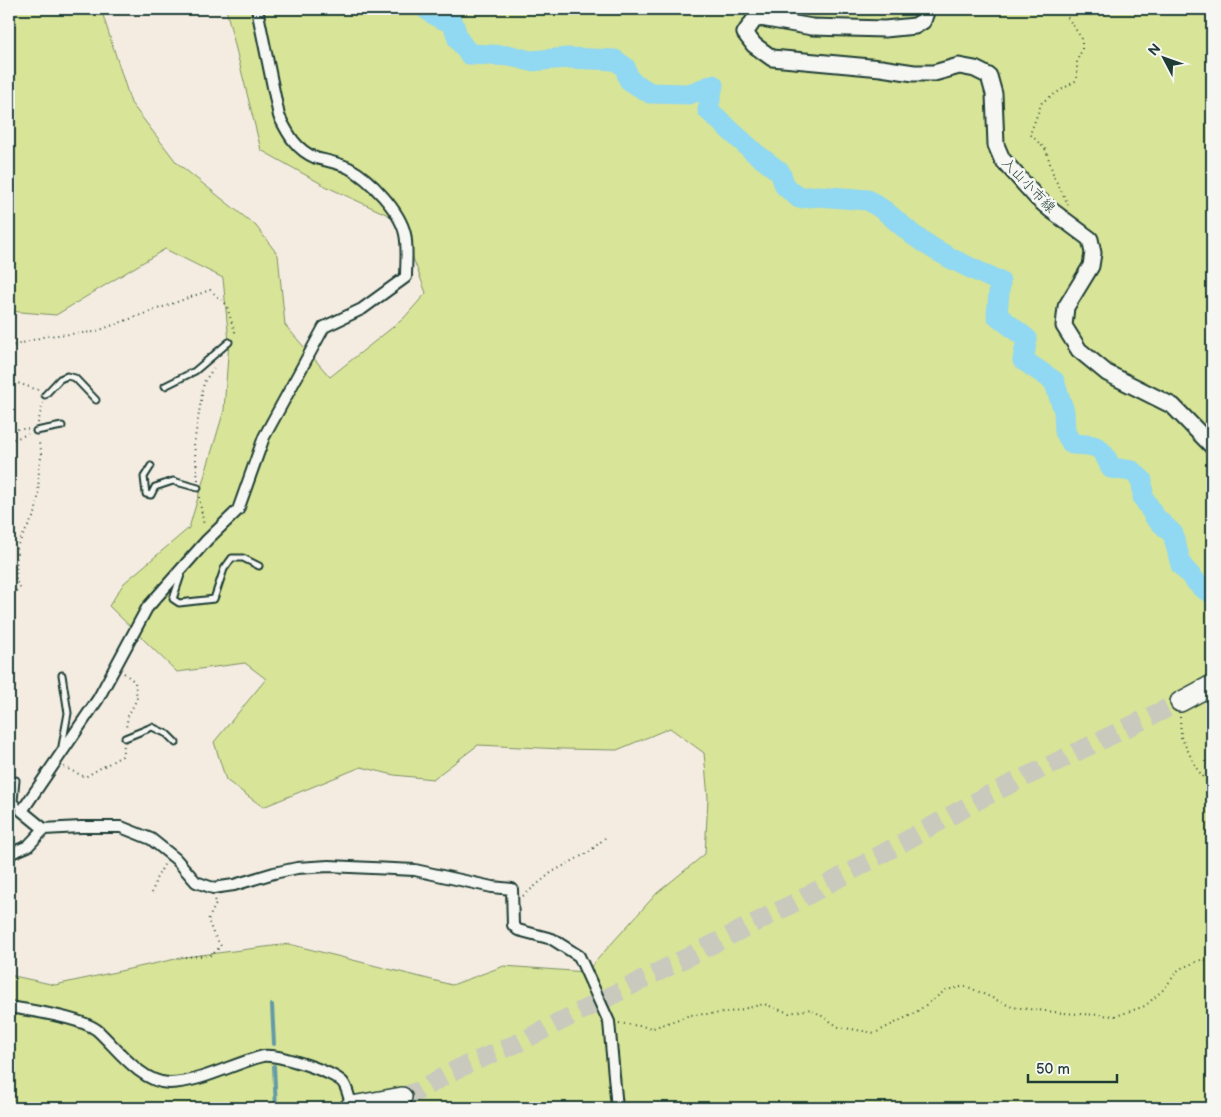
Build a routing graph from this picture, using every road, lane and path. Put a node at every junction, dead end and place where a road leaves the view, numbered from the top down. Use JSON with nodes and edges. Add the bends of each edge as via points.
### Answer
{"nodes":[{"id":1,"x":257,"y":9,"type":"edge"},
{"id":2,"x":887,"y":9,"type":"edge"},
{"id":3,"x":912,"y":9,"type":"edge"},
{"id":4,"x":927,"y":9,"type":"edge"},
{"id":5,"x":1062,"y":9,"type":"edge"},
{"id":6,"x":1075,"y":226,"type":"junction"},
{"id":7,"x":229,"y":342,"type":"joint"},
{"id":8,"x":9,"y":347,"type":"edge"},
{"id":9,"x":216,"y":363,"type":"dead end"},
{"id":10,"x":9,"y":380,"type":"edge"},
{"id":11,"x":165,"y":386,"type":"dead end"},
{"id":12,"x":44,"y":395,"type":"junction"},
{"id":13,"x":96,"y":400,"type":"dead end"},
{"id":14,"x":9,"y":425,"type":"edge"},
{"id":15,"x":62,"y":426,"type":"dead end"},
{"id":16,"x":36,"y":431,"type":"junction"},
{"id":17,"x":9,"y":441,"type":"edge"},
{"id":18,"x":1212,"y":446,"type":"edge"},
{"id":19,"x":151,"y":466,"type":"dead end"},
{"id":20,"x":198,"y":488,"type":"junction"},
{"id":21,"x":207,"y":540,"type":"junction"},
{"id":22,"x":185,"y":565,"type":"junction"},
{"id":23,"x":258,"y":566,"type":"dead end"},
{"id":24,"x":9,"y":598,"type":"edge"},
{"id":25,"x":115,"y":668,"type":"junction"},
{"id":26,"x":62,"y":676,"type":"dead end"},
{"id":27,"x":1212,"y":684,"type":"edge"},
{"id":28,"x":1180,"y":702,"type":"joint"},
{"id":29,"x":125,"y":738,"type":"junction"},
{"id":30,"x":176,"y":743,"type":"dead end"},
{"id":31,"x":61,"y":752,"type":"junction"},
{"id":32,"x":16,"y":780,"type":"dead end"},
{"id":33,"x":1212,"y":788,"type":"edge"},
{"id":34,"x":22,"y":811,"type":"junction"},
{"id":35,"x":44,"y":830,"type":"junction"},
{"id":36,"x":606,"y":837,"type":"dead end"},
{"id":37,"x":9,"y":854,"type":"edge"},
{"id":38,"x":180,"y":864,"type":"junction"},
{"id":39,"x":213,"y":888,"type":"junction"},
{"id":40,"x":152,"y":893,"type":"dead end"},
{"id":41,"x":513,"y":903,"type":"junction"},
{"id":42,"x":185,"y":957,"type":"dead end"},
{"id":43,"x":1212,"y":961,"type":"edge"},
{"id":44,"x":9,"y":1007,"type":"edge"},
{"id":45,"x":610,"y":1022,"type":"junction"},
{"id":46,"x":402,"y":1097,"type":"tunnel mouth"},
{"id":47,"x":350,"y":1107,"type":"edge"},
{"id":48,"x":616,"y":1108,"type":"edge"}],
"edges":[{"from":1,"to":21,"type":"street","via":[[279,116],[287,132],[304,152],[349,168],[382,195],[405,234],[406,276],[362,309],[324,328],[264,437],[238,510]]},
{"from":2,"to":3,"type":"path","via":[[890,12],[910,12]]},
{"from":4,"to":6,"type":"main road","name":"入山小市線","via":[[924,21],[915,26],[885,29],[812,27],[761,18],[754,20],[745,33],[754,45],[772,58],[914,73],[934,73],[959,66],[989,76],[994,94],[996,145],[1002,159],[1037,198]]},
{"from":5,"to":6,"type":"path","via":[[1082,39],[1077,80],[1042,102],[1030,134],[1046,150],[1054,177],[1074,215]]},
{"from":6,"to":18,"type":"main road","name":"入山小市線","via":[[1090,239],[1093,253],[1091,266],[1066,307],[1064,326],[1079,350],[1108,373],[1173,406]]},
{"from":7,"to":8,"type":"path","via":[[235,332],[226,304],[210,290],[94,332],[46,336]]},
{"from":7,"to":11,"type":"lane","via":[[195,371]]},
{"from":9,"to":20,"type":"path","via":[[204,382],[194,444]]},
{"from":10,"to":12,"type":"path"},
{"from":12,"to":13,"type":"lane","via":[[67,376],[75,378]]},
{"from":12,"to":16,"type":"path"},
{"from":14,"to":16,"type":"path","via":[[13,429]]},
{"from":15,"to":16,"type":"lane"},
{"from":16,"to":17,"type":"path"},
{"from":16,"to":24,"type":"path","via":[[42,453],[38,500],[35,514],[17,546],[16,581],[20,587]]},
{"from":19,"to":20,"type":"lane","via":[[144,477],[146,494],[151,496],[155,487],[173,481]]},
{"from":20,"to":21,"type":"path"},
{"from":21,"to":22,"type":"street"},
{"from":22,"to":23,"type":"lane","via":[[173,599],[179,603],[214,599],[224,570],[232,558],[243,558]]},
{"from":22,"to":25,"type":"street","via":[[147,608]]},
{"from":25,"to":29,"type":"path","via":[[135,682],[137,699],[128,716]]},
{"from":25,"to":31,"type":"street"},
{"from":26,"to":31,"type":"lane","via":[[68,713]]},
{"from":27,"to":28,"type":"highway"},
{"from":28,"to":33,"type":"path","via":[[1180,737],[1197,769]]},
{"from":29,"to":30,"type":"lane","via":[[152,728],[167,734]]},
{"from":29,"to":31,"type":"path","via":[[122,756],[85,777],[64,768]]},
{"from":31,"to":34,"type":"street"},
{"from":32,"to":34,"type":"lane","via":[[14,801]]},
{"from":34,"to":35,"type":"street"},
{"from":35,"to":37,"type":"street","via":[[28,846]]},
{"from":35,"to":38,"type":"street","via":[[121,827],[151,839]]},
{"from":36,"to":41,"type":"path","via":[[589,852],[552,872]]},
{"from":38,"to":39,"type":"street","via":[[196,882]]},
{"from":38,"to":40,"type":"path","via":[[166,861]]},
{"from":39,"to":41,"type":"street","via":[[297,868],[370,867],[416,870],[512,889]]},
{"from":39,"to":42,"type":"path","via":[[216,904],[208,920],[221,946],[212,955]]},
{"from":41,"to":45,"type":"street","via":[[513,925],[518,930],[552,939],[579,956]]},
{"from":43,"to":45,"type":"path","via":[[1201,960],[1179,969],[1145,1006],[1116,1016],[1012,1007],[966,986],[946,990],[915,1013],[875,1034],[840,1027],[811,1009],[789,1013],[764,1004],[726,1013],[690,1015],[653,1028]]},
{"from":44,"to":47,"type":"street","via":[[66,1018],[94,1028],[145,1077],[167,1083],[199,1079],[266,1055],[312,1065],[344,1083]]},
{"from":45,"to":48,"type":"street"},
{"from":46,"to":47,"type":"highway"}]}
